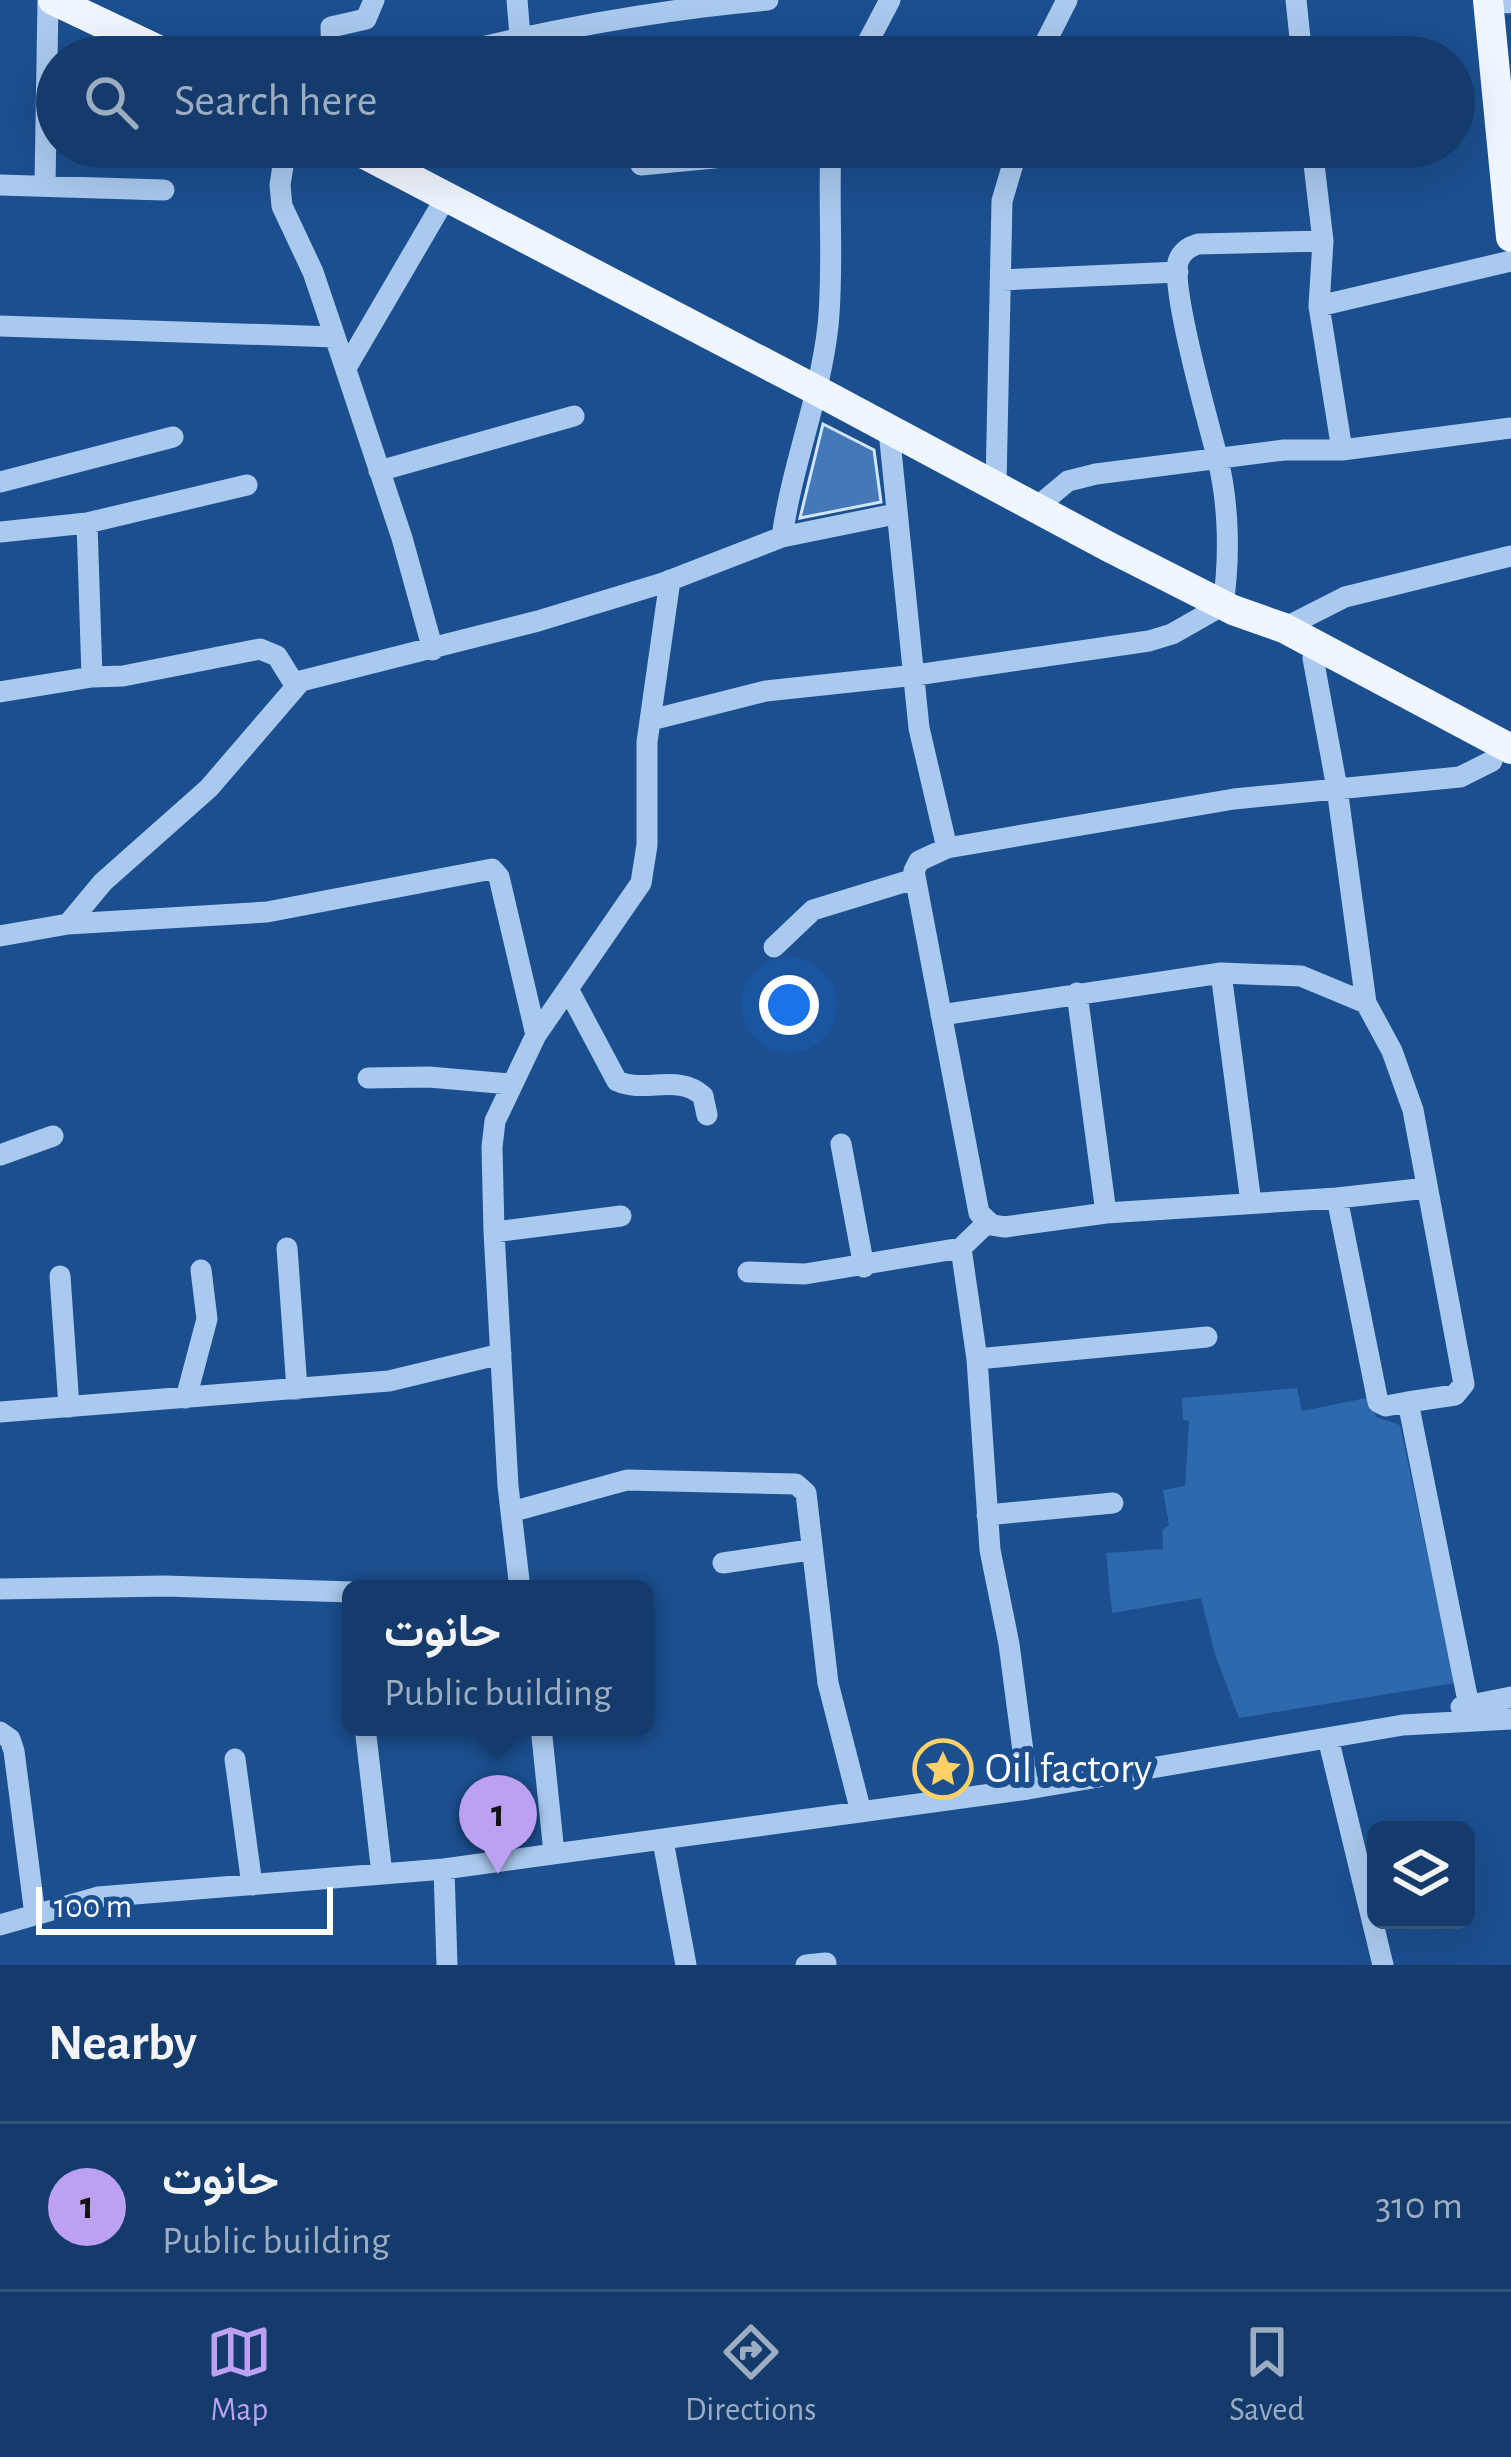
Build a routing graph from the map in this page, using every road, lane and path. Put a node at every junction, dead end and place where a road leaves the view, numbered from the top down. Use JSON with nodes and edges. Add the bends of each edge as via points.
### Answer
{"nodes":[{"id":1,"x":51,"y":0,"type":"edge"},
{"id":2,"x":374,"y":0,"type":"edge"},
{"id":3,"x":517,"y":0,"type":"edge"},
{"id":4,"x":767,"y":0,"type":"edge"},
{"id":5,"x":890,"y":0,"type":"edge"},
{"id":6,"x":1067,"y":0,"type":"edge"},
{"id":7,"x":1296,"y":0,"type":"edge"},
{"id":8,"x":1503,"y":1,"type":"edge"},
{"id":9,"x":664,"y":4,"type":"edge"},
{"id":10,"x":1511,"y":34,"type":"edge"},
{"id":11,"x":50,"y":36,"type":"edge"},
{"id":12,"x":127,"y":36,"type":"edge"},
{"id":13,"x":331,"y":36,"type":"edge"},
{"id":14,"x":520,"y":36,"type":"joint"},
{"id":15,"x":871,"y":36,"type":"edge"},
{"id":16,"x":1049,"y":36,"type":"edge"},
{"id":17,"x":1300,"y":36,"type":"edge"},
{"id":18,"x":46,"y":168,"type":"edge"},
{"id":19,"x":283,"y":168,"type":"edge"},
{"id":20,"x":391,"y":168,"type":"edge"},
{"id":21,"x":829,"y":168,"type":"edge"},
{"id":22,"x":1012,"y":168,"type":"edge"},
{"id":23,"x":1314,"y":168,"type":"edge"},
{"id":24,"x":45,"y":184,"type":"junction"},
{"id":25,"x":0,"y":185,"type":"edge"},
{"id":26,"x":164,"y":190,"type":"dead end"},
{"id":27,"x":446,"y":197,"type":"junction"},
{"id":28,"x":1511,"y":237,"type":"edge"},
{"id":29,"x":1323,"y":241,"type":"junction"},
{"id":30,"x":1511,"y":261,"type":"edge"},
{"id":31,"x":1178,"y":272,"type":"junction"},
{"id":32,"x":1002,"y":280,"type":"junction"},
{"id":33,"x":1319,"y":306,"type":"junction"},
{"id":34,"x":0,"y":326,"type":"edge"},
{"id":35,"x":335,"y":337,"type":"junction"},
{"id":36,"x":346,"y":368,"type":"junction"},
{"id":37,"x":816,"y":390,"type":"junction"},
{"id":38,"x":574,"y":416,"type":"dead end"},
{"id":39,"x":1511,"y":428,"type":"edge"},
{"id":40,"x":889,"y":431,"type":"junction"},
{"id":41,"x":173,"y":436,"type":"dead end"},
{"id":42,"x":1342,"y":450,"type":"junction"},
{"id":43,"x":1218,"y":460,"type":"junction"},
{"id":44,"x":379,"y":471,"type":"junction"},
{"id":45,"x":0,"y":482,"type":"edge"},
{"id":46,"x":996,"y":484,"type":"junction"},
{"id":47,"x":247,"y":485,"type":"dead end"},
{"id":48,"x":1039,"y":506,"type":"junction"},
{"id":49,"x":895,"y":514,"type":"junction"},
{"id":50,"x":87,"y":523,"type":"junction"},
{"id":51,"x":0,"y":532,"type":"edge"},
{"id":52,"x":782,"y":537,"type":"junction"},
{"id":53,"x":1511,"y":556,"type":"edge"},
{"id":54,"x":670,"y":580,"type":"junction"},
{"id":55,"x":1228,"y":608,"type":"junction"},
{"id":56,"x":1284,"y":628,"type":"junction"},
{"id":57,"x":433,"y":650,"type":"junction"},
{"id":58,"x":1312,"y":658,"type":"junction"},
{"id":59,"x":916,"y":675,"type":"junction"},
{"id":60,"x":92,"y":677,"type":"junction"},
{"id":61,"x":296,"y":685,"type":"junction"},
{"id":62,"x":0,"y":692,"type":"edge"},
{"id":63,"x":651,"y":720,"type":"junction"},
{"id":64,"x":1505,"y":761,"type":"edge"},
{"id":65,"x":1337,"y":788,"type":"junction"},
{"id":66,"x":947,"y":848,"type":"junction"},
{"id":67,"x":914,"y":879,"type":"junction"},
{"id":68,"x":68,"y":924,"type":"junction"},
{"id":69,"x":0,"y":936,"type":"edge"},
{"id":70,"x":774,"y":946,"type":"dead end"},
{"id":71,"x":1221,"y":973,"type":"junction"},
{"id":72,"x":568,"y":989,"type":"junction"},
{"id":73,"x":1077,"y":993,"type":"junction"},
{"id":74,"x":1366,"y":1003,"type":"junction"},
{"id":75,"x":941,"y":1015,"type":"junction"},
{"id":76,"x":536,"y":1035,"type":"junction"},
{"id":77,"x":368,"y":1078,"type":"dead end"},
{"id":78,"x":510,"y":1084,"type":"junction"},
{"id":79,"x":706,"y":1115,"type":"dead end"},
{"id":80,"x":53,"y":1136,"type":"dead end"},
{"id":81,"x":841,"y":1144,"type":"dead end"},
{"id":82,"x":0,"y":1155,"type":"edge"},
{"id":83,"x":1427,"y":1188,"type":"junction"},
{"id":84,"x":1337,"y":1198,"type":"junction"},
{"id":85,"x":1251,"y":1203,"type":"junction"},
{"id":86,"x":1106,"y":1213,"type":"junction"},
{"id":87,"x":621,"y":1216,"type":"dead end"},
{"id":88,"x":988,"y":1222,"type":"junction"},
{"id":89,"x":494,"y":1232,"type":"junction"},
{"id":90,"x":287,"y":1248,"type":"dead end"},
{"id":91,"x":962,"y":1248,"type":"junction"},
{"id":92,"x":864,"y":1267,"type":"junction"},
{"id":93,"x":201,"y":1270,"type":"dead end"},
{"id":94,"x":748,"y":1272,"type":"dead end"},
{"id":95,"x":60,"y":1276,"type":"dead end"},
{"id":96,"x":1207,"y":1337,"type":"dead end"},
{"id":97,"x":501,"y":1354,"type":"junction"},
{"id":98,"x":977,"y":1359,"type":"junction"},
{"id":99,"x":297,"y":1389,"type":"junction"},
{"id":100,"x":186,"y":1398,"type":"junction"},
{"id":101,"x":1408,"y":1402,"type":"junction"},
{"id":102,"x":69,"y":1407,"type":"junction"},
{"id":103,"x":0,"y":1412,"type":"edge"},
{"id":104,"x":1113,"y":1503,"type":"dead end"},
{"id":105,"x":511,"y":1512,"type":"junction"},
{"id":106,"x":988,"y":1515,"type":"junction"},
{"id":107,"x":809,"y":1550,"type":"junction"},
{"id":108,"x":723,"y":1563,"type":"dead end"},
{"id":109,"x":519,"y":1580,"type":"edge"},
{"id":110,"x":0,"y":1589,"type":"edge"},
{"id":111,"x":342,"y":1592,"type":"edge"},
{"id":112,"x":1511,"y":1697,"type":"edge"},
{"id":113,"x":1471,"y":1713,"type":"junction"},
{"id":114,"x":1511,"y":1719,"type":"edge"},
{"id":115,"x":0,"y":1732,"type":"edge"},
{"id":116,"x":366,"y":1736,"type":"edge"},
{"id":117,"x":542,"y":1736,"type":"edge"},
{"id":118,"x":1328,"y":1738,"type":"junction"},
{"id":119,"x":235,"y":1759,"type":"dead end"},
{"id":120,"x":1028,"y":1790,"type":"junction"},
{"id":121,"x":861,"y":1812,"type":"junction"},
{"id":122,"x":663,"y":1841,"type":"junction"},
{"id":123,"x":554,"y":1853,"type":"junction"},
{"id":124,"x":443,"y":1869,"type":"junction"},
{"id":125,"x":382,"y":1874,"type":"junction"},
{"id":126,"x":252,"y":1886,"type":"junction"},
{"id":127,"x":35,"y":1915,"type":"junction"},
{"id":128,"x":0,"y":1924,"type":"edge"},
{"id":129,"x":447,"y":1965,"type":"edge"},
{"id":130,"x":686,"y":1965,"type":"edge"},
{"id":131,"x":1383,"y":1965,"type":"edge"}],
"edges":[{"from":1,"to":11,"type":"street"},
{"from":1,"to":12,"type":"main road"},
{"from":2,"to":13,"type":"street","via":[[365,20],[331,27]]},
{"from":3,"to":14,"type":"street"},
{"from":4,"to":9,"type":"street"},
{"from":5,"to":15,"type":"street"},
{"from":6,"to":16,"type":"street"},
{"from":7,"to":17,"type":"street"},
{"from":8,"to":10,"type":"main road"},
{"from":8,"to":28,"type":"main road"},
{"from":9,"to":14,"type":"street"},
{"from":18,"to":24,"type":"street"},
{"from":19,"to":35,"type":"street","via":[[282,206]]},
{"from":20,"to":27,"type":"main road"},
{"from":21,"to":37,"type":"street","via":[[828,324]]},
{"from":22,"to":32,"type":"street","via":[[1002,200]]},
{"from":23,"to":29,"type":"street"},
{"from":24,"to":25,"type":"street"},
{"from":24,"to":26,"type":"street"},
{"from":27,"to":36,"type":"street"},
{"from":27,"to":37,"type":"main road"},
{"from":29,"to":31,"type":"street","via":[[1193,244]]},
{"from":29,"to":33,"type":"street"},
{"from":30,"to":33,"type":"street"},
{"from":31,"to":32,"type":"street"},
{"from":31,"to":43,"type":"street"},
{"from":32,"to":46,"type":"street"},
{"from":33,"to":42,"type":"street"},
{"from":34,"to":35,"type":"street"},
{"from":35,"to":36,"type":"street"},
{"from":36,"to":44,"type":"street"},
{"from":37,"to":40,"type":"main road"},
{"from":37,"to":52,"type":"street"},
{"from":38,"to":44,"type":"street"},
{"from":39,"to":42,"type":"street"},
{"from":40,"to":46,"type":"main road"},
{"from":40,"to":49,"type":"street"},
{"from":41,"to":45,"type":"street"},
{"from":42,"to":43,"type":"street"},
{"from":43,"to":48,"type":"street","via":[[1081,477]]},
{"from":43,"to":55,"type":"street"},
{"from":44,"to":57,"type":"street"},
{"from":46,"to":48,"type":"main road"},
{"from":47,"to":50,"type":"street"},
{"from":48,"to":55,"type":"main road"},
{"from":49,"to":52,"type":"street"},
{"from":49,"to":59,"type":"street"},
{"from":50,"to":51,"type":"street"},
{"from":50,"to":60,"type":"street"},
{"from":52,"to":54,"type":"street"},
{"from":53,"to":56,"type":"street","via":[[1345,597]]},
{"from":54,"to":57,"type":"street"},
{"from":54,"to":63,"type":"street"},
{"from":55,"to":56,"type":"main road"},
{"from":55,"to":58,"type":"main road"},
{"from":55,"to":59,"type":"street","via":[[1149,641]]},
{"from":56,"to":64,"type":"main road"},
{"from":57,"to":61,"type":"street"},
{"from":58,"to":64,"type":"main road"},
{"from":58,"to":65,"type":"street"},
{"from":59,"to":63,"type":"street","via":[[766,691]]},
{"from":59,"to":66,"type":"street","via":[[919,728]]},
{"from":60,"to":61,"type":"street","via":[[260,649],[277,656]]},
{"from":60,"to":62,"type":"street"},
{"from":61,"to":68,"type":"street","via":[[209,788]]},
{"from":63,"to":72,"type":"street","via":[[641,883]]},
{"from":64,"to":65,"type":"street","via":[[1460,777]]},
{"from":65,"to":66,"type":"street"},
{"from":65,"to":74,"type":"street"},
{"from":66,"to":67,"type":"street","via":[[919,861]]},
{"from":67,"to":70,"type":"street","via":[[813,910]]},
{"from":67,"to":75,"type":"street"},
{"from":68,"to":69,"type":"street"},
{"from":68,"to":76,"type":"street","via":[[267,912],[492,869]]},
{"from":71,"to":73,"type":"street"},
{"from":71,"to":74,"type":"street","via":[[1301,976]]},
{"from":71,"to":85,"type":"street"},
{"from":72,"to":76,"type":"street"},
{"from":72,"to":79,"type":"street","via":[[617,1081],[684,1084],[703,1096]]},
{"from":73,"to":75,"type":"street"},
{"from":73,"to":86,"type":"street"},
{"from":74,"to":83,"type":"street","via":[[1404,1082]]},
{"from":75,"to":88,"type":"street","via":[[976,1207]]},
{"from":76,"to":78,"type":"street"},
{"from":77,"to":78,"type":"street"},
{"from":78,"to":89,"type":"street","via":[[492,1148]]},
{"from":80,"to":82,"type":"street"},
{"from":81,"to":92,"type":"street"},
{"from":83,"to":84,"type":"street"},
{"from":83,"to":101,"type":"street","via":[[1464,1384],[1455,1395]]},
{"from":84,"to":85,"type":"street"},
{"from":84,"to":101,"type":"street","via":[[1378,1402]]},
{"from":85,"to":86,"type":"street"},
{"from":86,"to":88,"type":"street"},
{"from":87,"to":89,"type":"street"},
{"from":88,"to":91,"type":"street"},
{"from":89,"to":97,"type":"street"},
{"from":90,"to":99,"type":"street"},
{"from":91,"to":92,"type":"street"},
{"from":91,"to":98,"type":"street"},
{"from":92,"to":94,"type":"street"},
{"from":93,"to":100,"type":"street","via":[[207,1319]]},
{"from":95,"to":102,"type":"street"},
{"from":96,"to":98,"type":"street"},
{"from":97,"to":99,"type":"street","via":[[389,1381]]},
{"from":97,"to":105,"type":"street"},
{"from":98,"to":106,"type":"street"},
{"from":99,"to":100,"type":"street"},
{"from":100,"to":102,"type":"street"},
{"from":101,"to":113,"type":"street"},
{"from":102,"to":103,"type":"street"},
{"from":104,"to":106,"type":"street"},
{"from":105,"to":107,"type":"street","via":[[626,1480],[796,1484],[806,1493]]},
{"from":105,"to":109,"type":"street"},
{"from":106,"to":120,"type":"street"},
{"from":107,"to":108,"type":"street"},
{"from":107,"to":121,"type":"street","via":[[828,1682]]},
{"from":110,"to":111,"type":"street"},
{"from":112,"to":113,"type":"street"},
{"from":113,"to":114,"type":"street"},
{"from":113,"to":118,"type":"street"},
{"from":115,"to":127,"type":"street","via":[[14,1751]]},
{"from":116,"to":125,"type":"street"},
{"from":117,"to":123,"type":"street"},
{"from":118,"to":120,"type":"street"},
{"from":118,"to":131,"type":"street"},
{"from":119,"to":126,"type":"street"},
{"from":120,"to":121,"type":"street"},
{"from":121,"to":122,"type":"street"},
{"from":122,"to":123,"type":"street"},
{"from":122,"to":130,"type":"street"},
{"from":123,"to":124,"type":"street"},
{"from":124,"to":125,"type":"street"},
{"from":124,"to":129,"type":"street"},
{"from":125,"to":126,"type":"street"},
{"from":126,"to":127,"type":"street","via":[[98,1897]]},
{"from":127,"to":128,"type":"street"}]}
